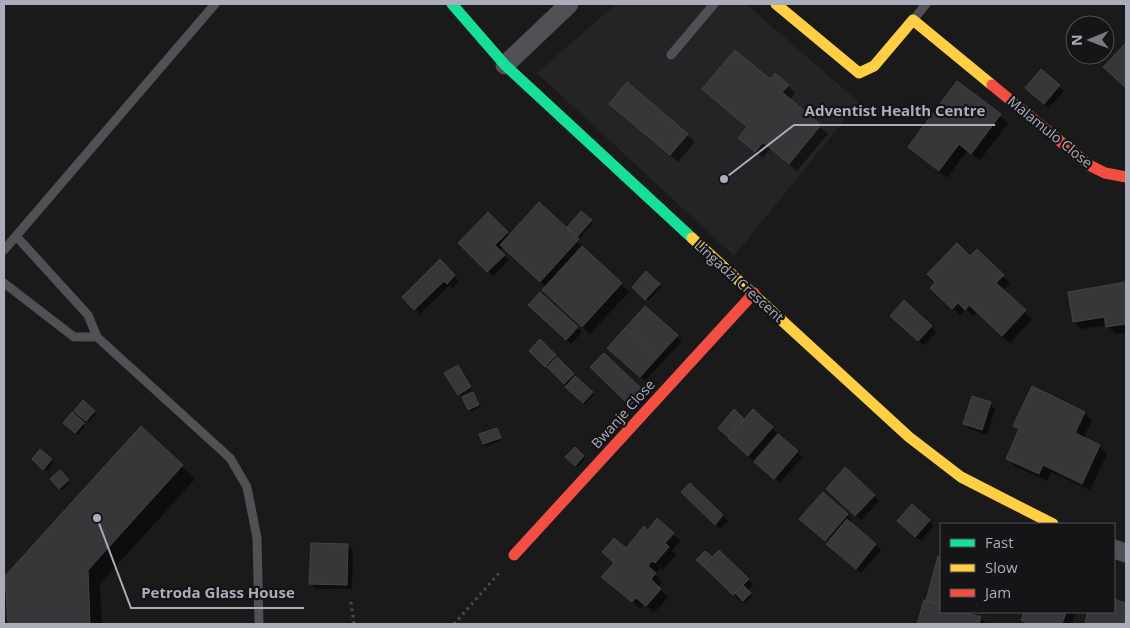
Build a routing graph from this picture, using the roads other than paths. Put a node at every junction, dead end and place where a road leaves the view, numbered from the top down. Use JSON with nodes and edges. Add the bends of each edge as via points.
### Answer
{"nodes":[{"id":1,"x":215,"y":4,"type":"edge"},
{"id":2,"x":452,"y":4,"type":"edge"},
{"id":3,"x":569,"y":4,"type":"edge"},
{"id":4,"x":714,"y":4,"type":"edge"},
{"id":5,"x":776,"y":4,"type":"edge"},
{"id":6,"x":926,"y":4,"type":"edge"},
{"id":7,"x":913,"y":20,"type":"junction"},
{"id":8,"x":671,"y":55,"type":"dead end"},
{"id":9,"x":505,"y":65,"type":"junction"},
{"id":10,"x":1126,"y":177,"type":"edge"},
{"id":11,"x":16,"y":236,"type":"junction"},
{"id":12,"x":4,"y":250,"type":"edge"},
{"id":13,"x":4,"y":283,"type":"edge"},
{"id":14,"x":754,"y":293,"type":"junction"},
{"id":15,"x":97,"y":337,"type":"junction"},
{"id":16,"x":1051,"y":523,"type":"edge"},
{"id":17,"x":514,"y":556,"type":"road end"},
{"id":18,"x":259,"y":624,"type":"edge"}],
"edges":[{"from":1,"to":11,"type":"lane"},
{"from":2,"to":9,"type":"street","name":"Lingadzi Crescent"},
{"from":3,"to":9,"type":"street"},
{"from":4,"to":8,"type":"lane"},
{"from":5,"to":7,"type":"street","via":[[860,73],[874,66]]},
{"from":6,"to":7,"type":"lane"},
{"from":7,"to":10,"type":"street","name":"Malamulo Close","via":[[1090,165],[1105,173]]},
{"from":9,"to":14,"type":"street","name":"Lingadzi Crescent"},
{"from":11,"to":12,"type":"lane"},
{"from":11,"to":15,"type":"lane","via":[[88,315]]},
{"from":13,"to":15,"type":"lane","via":[[74,336]]},
{"from":14,"to":16,"type":"street","name":"Lingadzi Crescent","via":[[917,443],[961,477]]},
{"from":14,"to":17,"type":"street","name":"Bwanje Close"},
{"from":15,"to":18,"type":"lane","via":[[230,458],[246,487],[256,538]]}]}
